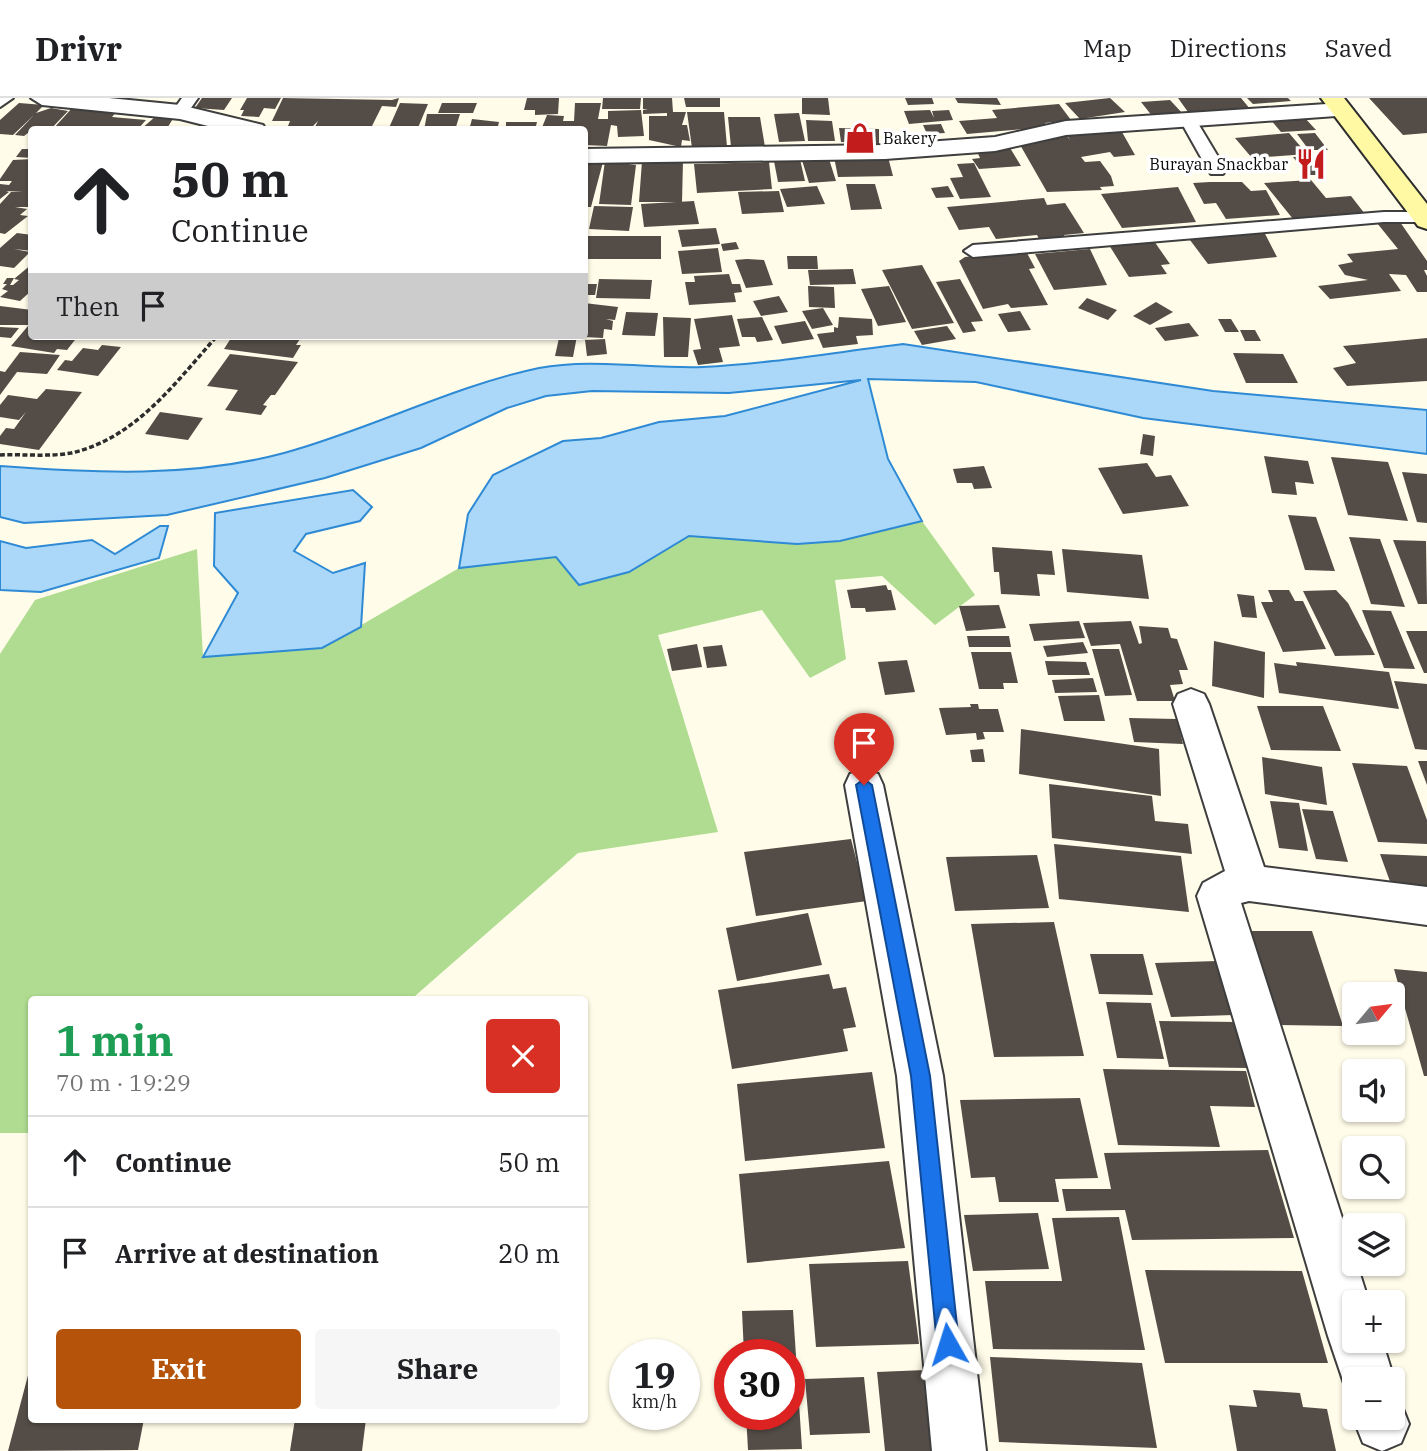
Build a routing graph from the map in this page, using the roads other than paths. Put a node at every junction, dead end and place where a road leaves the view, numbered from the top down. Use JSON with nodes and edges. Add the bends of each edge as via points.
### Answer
{"nodes":[{"id":1,"x":5,"y":98,"type":"edge"},
{"id":2,"x":42,"y":98,"type":"edge"},
{"id":3,"x":0,"y":102,"type":"edge"},
{"id":4,"x":1337,"y":104,"type":"edge"},
{"id":5,"x":185,"y":105,"type":"edge"},
{"id":6,"x":1188,"y":121,"type":"junction"},
{"id":7,"x":244,"y":126,"type":"edge"},
{"id":8,"x":588,"y":156,"type":"edge"},
{"id":9,"x":1217,"y":170,"type":"dead end"},
{"id":10,"x":1426,"y":219,"type":"edge"},
{"id":11,"x":973,"y":251,"type":"dead end"},
{"id":12,"x":1191,"y":704,"type":"dead end"},
{"id":13,"x":864,"y":785,"type":"dead end"},
{"id":14,"x":1249,"y":883,"type":"junction"},
{"id":15,"x":1427,"y":906,"type":"edge"},
{"id":16,"x":1342,"y":1296,"type":"edge"},
{"id":17,"x":959,"y":1451,"type":"edge"}],
"edges":[{"from":1,"to":3,"type":"lane"},
{"from":2,"to":5,"type":"street"},
{"from":4,"to":6,"type":"street"},
{"from":4,"to":10,"type":"main road"},
{"from":5,"to":7,"type":"street"},
{"from":6,"to":8,"type":"street","via":[[1066,128],[995,144],[885,152]]},
{"from":6,"to":9,"type":"lane"},
{"from":10,"to":11,"type":"lane","via":[[1384,217]]},
{"from":12,"to":14,"type":"street"},
{"from":13,"to":17,"type":"street","via":[[920,1076]]},
{"from":14,"to":15,"type":"street"},
{"from":14,"to":16,"type":"street","via":[[1227,888],[1218,896]]}]}
